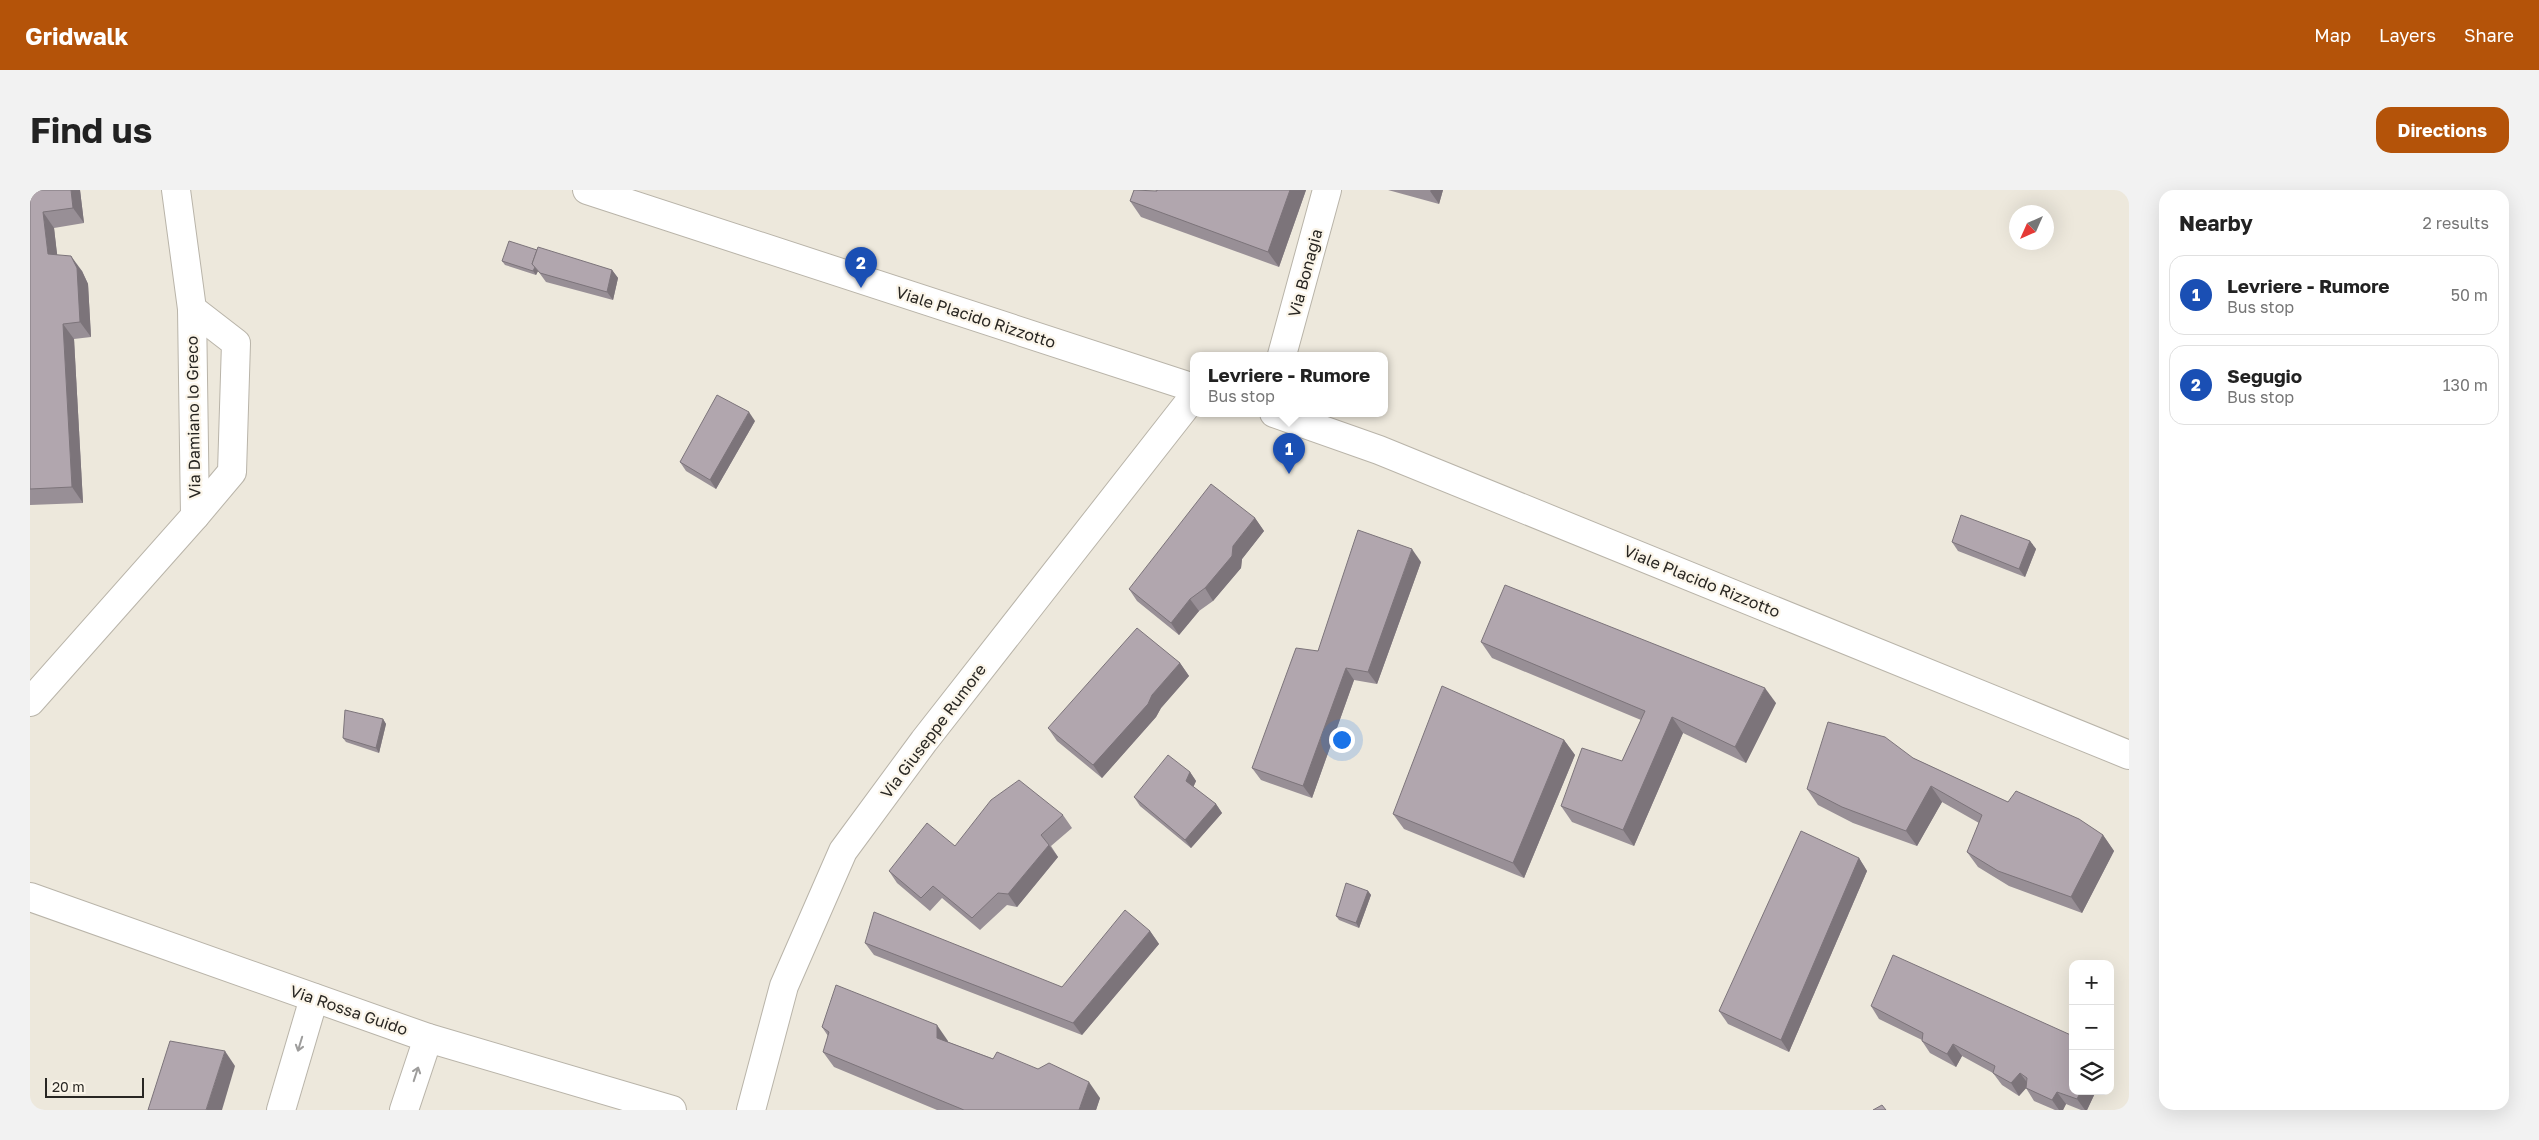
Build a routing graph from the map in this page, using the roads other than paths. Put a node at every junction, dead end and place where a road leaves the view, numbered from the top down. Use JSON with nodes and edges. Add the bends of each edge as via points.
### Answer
{"nodes":[{"id":1,"x":176,"y":190,"type":"edge"},
{"id":2,"x":587,"y":190,"type":"edge"},
{"id":3,"x":1327,"y":190,"type":"edge"},
{"id":4,"x":192,"y":309,"type":"junction"},
{"id":5,"x":1283,"y":352,"type":"edge"},
{"id":6,"x":1190,"y":387,"type":"edge"},
{"id":7,"x":1190,"y":401,"type":"edge"},
{"id":8,"x":1285,"y":417,"type":"edge"},
{"id":9,"x":195,"y":516,"type":"junction"},
{"id":10,"x":30,"y":702,"type":"edge"},
{"id":11,"x":2129,"y":755,"type":"edge"},
{"id":12,"x":30,"y":897,"type":"edge"},
{"id":13,"x":314,"y":998,"type":"junction"},
{"id":14,"x":428,"y":1038,"type":"junction"},
{"id":15,"x":281,"y":1110,"type":"edge"},
{"id":16,"x":404,"y":1110,"type":"edge"},
{"id":17,"x":672,"y":1110,"type":"edge"},
{"id":18,"x":751,"y":1110,"type":"edge"}],
"edges":[{"from":1,"to":4,"type":"street","name":"Via Damiano lo Greco"},
{"from":2,"to":6,"type":"street","name":"Viale Placido Rizzotto"},
{"from":3,"to":5,"type":"street","name":"Via Bonagia"},
{"from":4,"to":9,"type":"street","name":"Via Damiano lo Greco"},
{"from":4,"to":9,"type":"street","via":[[236,343],[232,472]]},
{"from":7,"to":18,"type":"street","name":"Via Giuseppe Rumore","via":[[924,741],[843,851],[784,986]]},
{"from":8,"to":11,"type":"street","name":"Viale Placido Rizzotto","via":[[1379,450]]},
{"from":9,"to":10,"type":"street","name":"Via Damiano lo Greco"},
{"from":12,"to":13,"type":"street","name":"Via Rossa Guido"},
{"from":13,"to":14,"type":"street","name":"Via Rossa Guido"},
{"from":13,"to":15,"type":"street","one_way":true},
{"from":16,"to":14,"type":"street","one_way":true},
{"from":14,"to":17,"type":"street","name":"Via Rossa Guido"}]}
